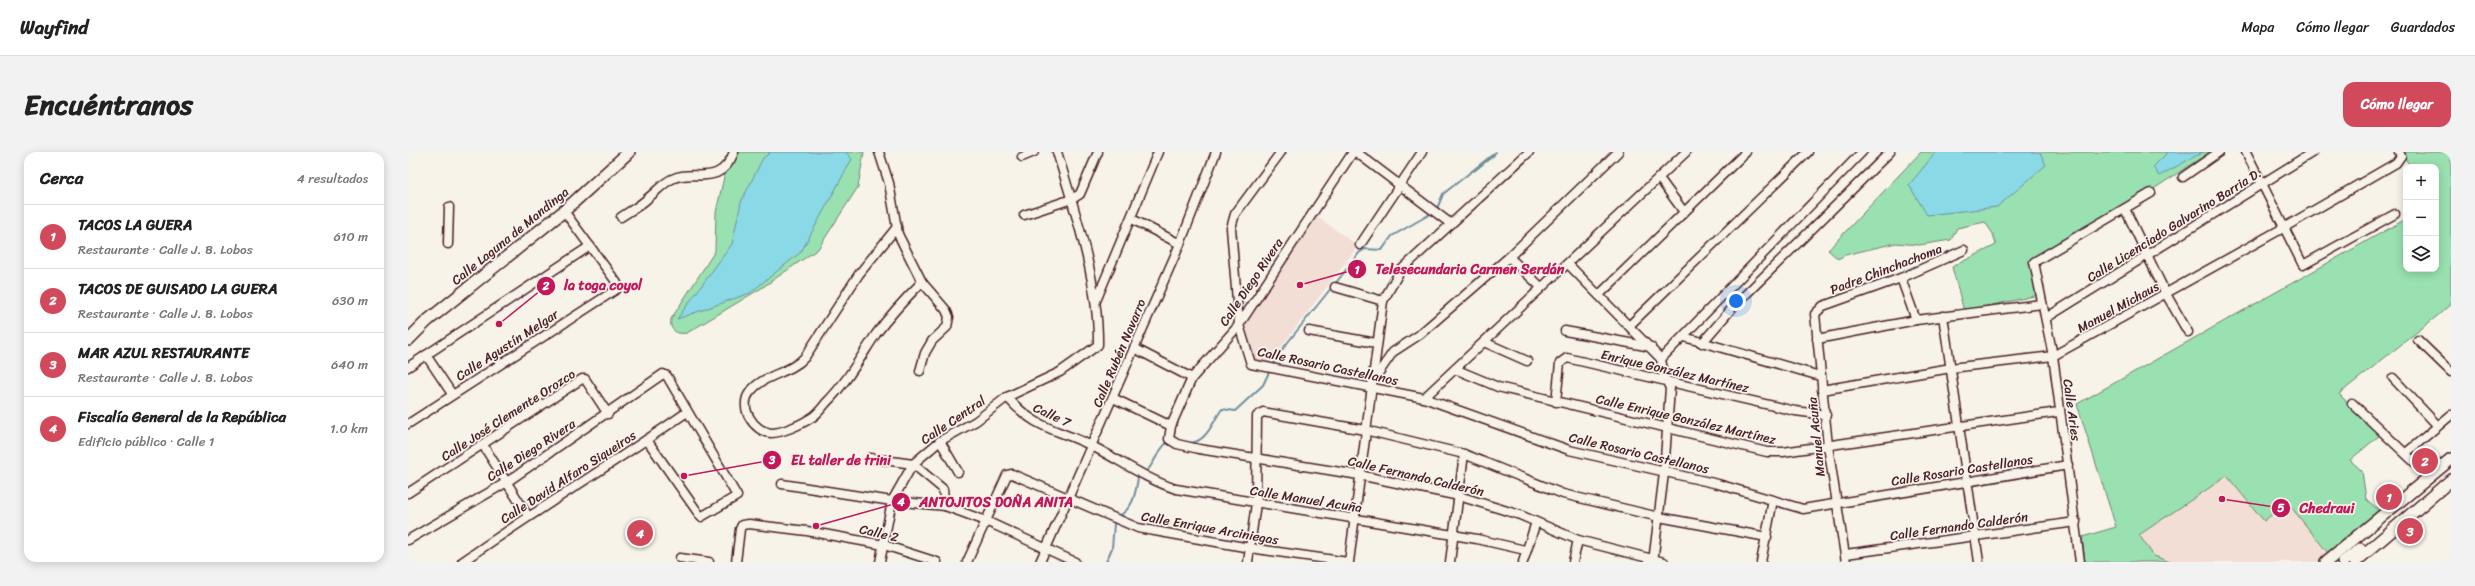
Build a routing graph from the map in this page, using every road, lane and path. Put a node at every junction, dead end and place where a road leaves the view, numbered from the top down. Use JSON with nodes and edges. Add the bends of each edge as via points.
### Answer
{"nodes":[{"id":1,"x":629,"y":152,"type":"edge"},
{"id":2,"x":734,"y":152,"type":"edge"},
{"id":3,"x":879,"y":152,"type":"edge"},
{"id":4,"x":1034,"y":152,"type":"edge"},
{"id":5,"x":1057,"y":152,"type":"edge"},
{"id":6,"x":1098,"y":152,"type":"edge"},
{"id":7,"x":1158,"y":152,"type":"edge"},
{"id":8,"x":1216,"y":152,"type":"edge"},
{"id":9,"x":1281,"y":152,"type":"edge"},
{"id":10,"x":1355,"y":152,"type":"edge"},
{"id":11,"x":1422,"y":152,"type":"edge"},
{"id":12,"x":1529,"y":152,"type":"edge"},
{"id":13,"x":1618,"y":152,"type":"edge"},
{"id":14,"x":1686,"y":152,"type":"edge"},
{"id":15,"x":1746,"y":152,"type":"edge"},
{"id":16,"x":1808,"y":152,"type":"edge"},
{"id":17,"x":1862,"y":152,"type":"edge"},
{"id":18,"x":1890,"y":152,"type":"edge"},
{"id":19,"x":2219,"y":152,"type":"edge"},
{"id":20,"x":2246,"y":152,"type":"edge"},
{"id":21,"x":2313,"y":152,"type":"edge"},
{"id":22,"x":2400,"y":152,"type":"edge"},
{"id":23,"x":1022,"y":157,"type":"dead end"},
{"id":24,"x":2183,"y":177,"type":"dead end"},
{"id":25,"x":1659,"y":178,"type":"junction"},
{"id":26,"x":2264,"y":184,"type":"junction"},
{"id":27,"x":1401,"y":185,"type":"junction"},
{"id":28,"x":2150,"y":193,"type":"dead end"},
{"id":29,"x":1072,"y":199,"type":"junction"},
{"id":30,"x":449,"y":207,"type":"dead end"},
{"id":31,"x":2125,"y":209,"type":"junction"},
{"id":32,"x":564,"y":211,"type":"junction"},
{"id":33,"x":1684,"y":212,"type":"junction"},
{"id":34,"x":2395,"y":214,"type":"dead end"},
{"id":35,"x":1024,"y":215,"type":"dead end"},
{"id":36,"x":620,"y":218,"type":"dead end"},
{"id":37,"x":1132,"y":219,"type":"junction"},
{"id":38,"x":1451,"y":224,"type":"junction"},
{"id":39,"x":897,"y":226,"type":"junction"},
{"id":40,"x":2286,"y":227,"type":"junction"},
{"id":41,"x":448,"y":244,"type":"dead end"},
{"id":42,"x":1180,"y":244,"type":"junction"},
{"id":43,"x":1360,"y":245,"type":"dead end"},
{"id":44,"x":590,"y":246,"type":"junction"},
{"id":45,"x":1964,"y":250,"type":"dead end"},
{"id":46,"x":1509,"y":256,"type":"junction"},
{"id":47,"x":2148,"y":256,"type":"junction"},
{"id":48,"x":1568,"y":264,"type":"junction"},
{"id":49,"x":1901,"y":278,"type":"junction"},
{"id":50,"x":922,"y":282,"type":"junction"},
{"id":51,"x":1335,"y":287,"type":"dead end"},
{"id":52,"x":1541,"y":287,"type":"junction"},
{"id":53,"x":2166,"y":294,"type":"junction"},
{"id":54,"x":1599,"y":295,"type":"junction"},
{"id":55,"x":1096,"y":301,"type":"junction"},
{"id":56,"x":1383,"y":301,"type":"junction"},
{"id":57,"x":2042,"y":304,"type":"junction"},
{"id":58,"x":1817,"y":310,"type":"joint"},
{"id":59,"x":1943,"y":316,"type":"junction"},
{"id":60,"x":2046,"y":318,"type":"junction"},
{"id":61,"x":1916,"y":320,"type":"junction"},
{"id":62,"x":1239,"y":325,"type":"junction"},
{"id":63,"x":1630,"y":325,"type":"junction"},
{"id":64,"x":1309,"y":331,"type":"dead end"},
{"id":65,"x":1565,"y":331,"type":"dead end"},
{"id":66,"x":2188,"y":332,"type":"dead end"},
{"id":67,"x":1684,"y":337,"type":"junction"},
{"id":68,"x":1817,"y":339,"type":"junction"},
{"id":69,"x":408,"y":340,"type":"edge"},
{"id":70,"x":2418,"y":340,"type":"dead end"},
{"id":71,"x":1484,"y":342,"type":"junction"},
{"id":72,"x":1376,"y":343,"type":"junction"},
{"id":73,"x":1702,"y":343,"type":"junction"},
{"id":74,"x":1651,"y":347,"type":"junction"},
{"id":75,"x":1134,"y":348,"type":"junction"},
{"id":76,"x":426,"y":355,"type":"junction"},
{"id":77,"x":2053,"y":356,"type":"junction"},
{"id":78,"x":1661,"y":359,"type":"junction"},
{"id":79,"x":1527,"y":361,"type":"dead end"},
{"id":80,"x":408,"y":367,"type":"edge"},
{"id":81,"x":1951,"y":368,"type":"junction"},
{"id":82,"x":1455,"y":369,"type":"junction"},
{"id":83,"x":920,"y":371,"type":"dead end"},
{"id":84,"x":2451,"y":372,"type":"edge"},
{"id":85,"x":1820,"y":376,"type":"junction"},
{"id":86,"x":1192,"y":378,"type":"junction"},
{"id":87,"x":2393,"y":378,"type":"dead end"},
{"id":88,"x":1668,"y":381,"type":"junction"},
{"id":89,"x":1372,"y":385,"type":"junction"},
{"id":90,"x":1822,"y":390,"type":"junction"},
{"id":91,"x":452,"y":394,"type":"junction"},
{"id":92,"x":1007,"y":397,"type":"junction"},
{"id":93,"x":1113,"y":398,"type":"junction"},
{"id":94,"x":1424,"y":398,"type":"junction"},
{"id":95,"x":1556,"y":402,"type":"junction"},
{"id":96,"x":2352,"y":403,"type":"dead end"},
{"id":97,"x":687,"y":412,"type":"junction"},
{"id":98,"x":2058,"y":412,"type":"junction"},
{"id":99,"x":608,"y":414,"type":"junction"},
{"id":100,"x":1826,"y":415,"type":"junction"},
{"id":101,"x":2451,"y":415,"type":"edge"},
{"id":102,"x":408,"y":424,"type":"edge"},
{"id":103,"x":1958,"y":425,"type":"junction"},
{"id":104,"x":1171,"y":426,"type":"junction"},
{"id":105,"x":1667,"y":426,"type":"junction"},
{"id":106,"x":2438,"y":426,"type":"junction"},
{"id":107,"x":1365,"y":430,"type":"junction"},
{"id":108,"x":647,"y":440,"type":"junction"},
{"id":109,"x":940,"y":441,"type":"junction"},
{"id":110,"x":484,"y":445,"type":"junction"},
{"id":111,"x":1092,"y":446,"type":"junction"},
{"id":112,"x":1828,"y":446,"type":"junction"},
{"id":113,"x":2406,"y":453,"type":"junction"},
{"id":114,"x":1464,"y":454,"type":"junction"},
{"id":115,"x":870,"y":458,"type":"dead end"},
{"id":116,"x":1258,"y":459,"type":"junction"},
{"id":117,"x":2451,"y":460,"type":"edge"},
{"id":118,"x":913,"y":464,"type":"junction"},
{"id":119,"x":2068,"y":465,"type":"junction"},
{"id":120,"x":958,"y":472,"type":"dead end"},
{"id":121,"x":1664,"y":473,"type":"junction"},
{"id":122,"x":1359,"y":475,"type":"junction"},
{"id":123,"x":2430,"y":477,"type":"junction"},
{"id":124,"x":2451,"y":480,"type":"edge"},
{"id":125,"x":1967,"y":481,"type":"junction"},
{"id":126,"x":507,"y":482,"type":"junction"},
{"id":127,"x":782,"y":484,"type":"dead end"},
{"id":128,"x":408,"y":493,"type":"edge"},
{"id":129,"x":1459,"y":496,"type":"junction"},
{"id":130,"x":1068,"y":498,"type":"junction"},
{"id":131,"x":1773,"y":500,"type":"junction"},
{"id":132,"x":892,"y":501,"type":"junction"},
{"id":133,"x":1256,"y":503,"type":"junction"},
{"id":134,"x":1836,"y":503,"type":"junction"},
{"id":135,"x":945,"y":506,"type":"junction"},
{"id":136,"x":528,"y":516,"type":"junction"},
{"id":137,"x":1659,"y":517,"type":"junction"},
{"id":138,"x":1354,"y":519,"type":"junction"},
{"id":139,"x":986,"y":521,"type":"junction"},
{"id":140,"x":1536,"y":522,"type":"junction"},
{"id":141,"x":2076,"y":522,"type":"junction"},
{"id":142,"x":1454,"y":535,"type":"junction"},
{"id":143,"x":1975,"y":536,"type":"junction"},
{"id":144,"x":1767,"y":537,"type":"junction"},
{"id":145,"x":408,"y":540,"type":"edge"},
{"id":146,"x":1578,"y":540,"type":"junction"},
{"id":147,"x":884,"y":545,"type":"junction"},
{"id":148,"x":2374,"y":546,"type":"junction"},
{"id":149,"x":1250,"y":548,"type":"junction"},
{"id":150,"x":1046,"y":549,"type":"junction"},
{"id":151,"x":1525,"y":550,"type":"junction"},
{"id":152,"x":680,"y":558,"type":"dead end"},
{"id":153,"x":1846,"y":558,"type":"edge"},
{"id":154,"x":1653,"y":561,"type":"edge"},
{"id":155,"x":462,"y":562,"type":"edge"},
{"id":156,"x":709,"y":562,"type":"edge"},
{"id":157,"x":736,"y":562,"type":"edge"},
{"id":158,"x":880,"y":562,"type":"edge"},
{"id":159,"x":937,"y":562,"type":"edge"},
{"id":160,"x":967,"y":562,"type":"edge"},
{"id":161,"x":1040,"y":562,"type":"edge"},
{"id":162,"x":1075,"y":562,"type":"edge"},
{"id":163,"x":1248,"y":562,"type":"edge"},
{"id":164,"x":1349,"y":562,"type":"edge"},
{"id":165,"x":1450,"y":562,"type":"edge"},
{"id":166,"x":1524,"y":562,"type":"edge"},
{"id":167,"x":1573,"y":562,"type":"edge"},
{"id":168,"x":1664,"y":562,"type":"edge"},
{"id":169,"x":1761,"y":562,"type":"edge"},
{"id":170,"x":1979,"y":562,"type":"edge"},
{"id":171,"x":2080,"y":562,"type":"edge"},
{"id":172,"x":2326,"y":562,"type":"edge"},
{"id":173,"x":2343,"y":562,"type":"edge"},
{"id":174,"x":2355,"y":562,"type":"edge"}],
"edges":[{"from":1,"to":32,"type":"main road","name":"Calle Laguna de Mandinga"},
{"from":2,"to":36,"type":"street","via":[[732,159],[721,169],[708,176],[683,176],[672,179]]},
{"from":3,"to":39,"type":"street","via":[[889,183]]},
{"from":4,"to":23,"type":"street"},
{"from":5,"to":29,"type":"street"},
{"from":6,"to":29,"type":"street","via":[[1080,194]]},
{"from":7,"to":37,"type":"street"},
{"from":8,"to":42,"type":"street","name":"Calle Rubén Navarro"},
{"from":9,"to":62,"type":"street","via":[[1233,220],[1231,228]]},
{"from":10,"to":27,"type":"street"},
{"from":10,"to":62,"type":"street","name":"Calle Diego Rivera"},
{"from":11,"to":27,"type":"street"},
{"from":12,"to":38,"type":"street"},
{"from":13,"to":46,"type":"street"},
{"from":14,"to":25,"type":"street"},
{"from":15,"to":33,"type":"street"},
{"from":16,"to":63,"type":"street"},
{"from":17,"to":67,"type":"street"},
{"from":18,"to":73,"type":"street","via":[[1734,306]]},
{"from":19,"to":24,"type":"street"},
{"from":20,"to":26,"type":"street"},
{"from":21,"to":26,"type":"street","name":"Calle Licenciado Galvarino Barria D."},
{"from":22,"to":40,"type":"street","name":"Manuel Michaus","via":[[2401,156],[2396,163]]},
{"from":25,"to":33,"type":"street"},
{"from":25,"to":48,"type":"street"},
{"from":26,"to":40,"type":"street"},
{"from":26,"to":47,"type":"street","name":"Calle Licenciado Galvarino Barria D."},
{"from":27,"to":38,"type":"street"},
{"from":27,"to":43,"type":"street"},
{"from":28,"to":31,"type":"street"},
{"from":29,"to":35,"type":"street"},
{"from":29,"to":55,"type":"street"},
{"from":30,"to":41,"type":"street"},
{"from":31,"to":47,"type":"street"},
{"from":31,"to":57,"type":"street","name":"Calle Aries","via":[[2034,262]]},
{"from":32,"to":44,"type":"street"},
{"from":32,"to":69,"type":"main road","name":"Calle Laguna de Mandinga","via":[[427,321]]},
{"from":33,"to":54,"type":"street"},
{"from":34,"to":40,"type":"street","via":[[2303,265]]},
{"from":37,"to":42,"type":"street"},
{"from":37,"to":55,"type":"street"},
{"from":38,"to":56,"type":"street","via":[[1400,271]]},
{"from":39,"to":50,"type":"street","via":[[898,234]]},
{"from":39,"to":50,"type":"street","via":[[859,274],[805,357],[793,368],[775,373],[749,392],[745,401],[752,422],[771,433],[812,418],[845,383],[876,335]]},
{"from":40,"to":53,"type":"street","name":"Manuel Michaus"},
{"from":42,"to":75,"type":"street","name":"Calle Rubén Navarro"},
{"from":44,"to":76,"type":"street"},
{"from":44,"to":91,"type":"street","name":"Calle Agustín Melgar","via":[[618,287]]},
{"from":45,"to":49,"type":"street","name":"Padre Chinchachoma"},
{"from":46,"to":52,"type":"street"},
{"from":46,"to":89,"type":"street","via":[[1419,334],[1393,352]]},
{"from":47,"to":53,"type":"street"},
{"from":47,"to":60,"type":"street","name":"Calle Licenciado Galvarino Barria D."},
{"from":48,"to":52,"type":"street"},
{"from":48,"to":54,"type":"street"},
{"from":49,"to":58,"type":"street","name":"Padre Chinchachoma"},
{"from":49,"to":61,"type":"street"},
{"from":50,"to":83,"type":"street","via":[[946,310],[949,322],[925,352]]},
{"from":51,"to":56,"type":"street"},
{"from":52,"to":71,"type":"street"},
{"from":53,"to":66,"type":"street"},
{"from":53,"to":77,"type":"street","name":"Manuel Michaus"},
{"from":54,"to":63,"type":"street"},
{"from":55,"to":92,"type":"street","name":"Calle Central","via":[[1098,344],[1060,372]]},
{"from":56,"to":72,"type":"street"},
{"from":57,"to":59,"type":"street"},
{"from":57,"to":60,"type":"street","name":"Calle Aries"},
{"from":58,"to":68,"type":"street","name":"Manuel Acuña"},
{"from":59,"to":61,"type":"street"},
{"from":59,"to":81,"type":"street"},
{"from":60,"to":77,"type":"street","name":"Calle Aries"},
{"from":61,"to":68,"type":"street"},
{"from":62,"to":86,"type":"street","name":"Calle Diego Rivera"},
{"from":62,"to":89,"type":"street","name":"Calle Rosario Castellanos","via":[[1251,364]]},
{"from":63,"to":74,"type":"street"},
{"from":64,"to":72,"type":"street"},
{"from":65,"to":74,"type":"street"},
{"from":67,"to":73,"type":"street"},
{"from":67,"to":78,"type":"street"},
{"from":68,"to":85,"type":"street","name":"Manuel Acuña"},
{"from":70,"to":84,"type":"street"},
{"from":71,"to":79,"type":"street"},
{"from":71,"to":82,"type":"street"},
{"from":72,"to":89,"type":"street"},
{"from":73,"to":85,"type":"street"},
{"from":74,"to":78,"type":"street"},
{"from":75,"to":86,"type":"street"},
{"from":75,"to":93,"type":"street","name":"Calle Rubén Navarro"},
{"from":76,"to":80,"type":"street"},
{"from":76,"to":91,"type":"street"},
{"from":77,"to":81,"type":"street","name":"Manuel Michaus"},
{"from":77,"to":98,"type":"street","name":"Calle Aries"},
{"from":78,"to":88,"type":"street","via":[[1661,368]]},
{"from":81,"to":90,"type":"street","name":"Manuel Michaus"},
{"from":81,"to":103,"type":"street"},
{"from":82,"to":94,"type":"street"},
{"from":82,"to":95,"type":"street","name":"Calle Enrique González Martínez","via":[[1484,383]]},
{"from":85,"to":90,"type":"street","name":"Manuel Acuña"},
{"from":86,"to":104,"type":"street","name":"Calle Diego Rivera"},
{"from":87,"to":106,"type":"street"},
{"from":88,"to":95,"type":"street","name":"Enrique González Martínez","via":[[1567,358],[1560,363]]},
{"from":88,"to":100,"type":"street","name":"Enrique González Martínez","via":[[1796,411]]},
{"from":88,"to":105,"type":"street","via":[[1670,388]]},
{"from":89,"to":94,"type":"street","name":"Calle Rosario Castellanos"},
{"from":89,"to":107,"type":"street"},
{"from":90,"to":100,"type":"street","name":"Manuel Acuña"},
{"from":91,"to":102,"type":"street","name":"Calle Agustín Melgar"},
{"from":92,"to":109,"type":"street","name":"Calle Central","via":[[976,421]]},
{"from":92,"to":111,"type":"street","name":"Calle 7","via":[[1034,422]]},
{"from":93,"to":104,"type":"street"},
{"from":93,"to":111,"type":"street","name":"Calle Rubén Navarro"},
{"from":94,"to":121,"type":"street","name":"Calle Rosario Castellanos","via":[[1569,450]]},
{"from":95,"to":105,"type":"street","name":"Calle Enrique González Martínez"},
{"from":96,"to":113,"type":"street"},
{"from":97,"to":99,"type":"street","name":"Calle Diego Rivera","via":[[667,376],[663,374]]},
{"from":97,"to":108,"type":"street","name":"Calle David Alfaro Siqueiros"},
{"from":97,"to":108,"type":"street","via":[[737,496],[701,517]]},
{"from":98,"to":103,"type":"street","name":"Calle Enrique González Martínez"},
{"from":98,"to":119,"type":"street","name":"Calle Aries"},
{"from":99,"to":110,"type":"street","name":"Calle José Clemente Orozco","via":[[586,379],[582,379]]},
{"from":99,"to":126,"type":"street","name":"Calle Diego Rivera"},
{"from":100,"to":112,"type":"street","name":"Manuel Acuña"},
{"from":101,"to":106,"type":"street"},
{"from":103,"to":112,"type":"street","name":"Calle Enrique González Martínez"},
{"from":103,"to":125,"type":"street"},
{"from":104,"to":116,"type":"street","name":"Calle Fernando Calderón","via":[[1170,439],[1177,444]]},
{"from":105,"to":112,"type":"street","name":"Calle Enrique González Martínez","via":[[1767,452]]},
{"from":105,"to":121,"type":"street"},
{"from":106,"to":113,"type":"street"},
{"from":107,"to":114,"type":"street"},
{"from":107,"to":116,"type":"street","via":[[1260,413],[1257,416]]},
{"from":107,"to":122,"type":"street"},
{"from":108,"to":136,"type":"street","name":"Calle David Alfaro Siqueiros"},
{"from":109,"to":118,"type":"street","name":"Calle Central"},
{"from":109,"to":120,"type":"street"},
{"from":110,"to":126,"type":"street"},
{"from":110,"to":128,"type":"street","name":"Calle José Clemente Orozco"},
{"from":111,"to":130,"type":"street","name":"Calle Rubén Navarro"},
{"from":111,"to":133,"type":"street","name":"Calle Manuel Acuña","via":[[1158,483],[1176,489]]},
{"from":112,"to":134,"type":"street","name":"Manuel Acuña"},
{"from":113,"to":123,"type":"street"},
{"from":114,"to":129,"type":"street"},
{"from":114,"to":137,"type":"street","via":[[1563,494]]},
{"from":115,"to":118,"type":"street"},
{"from":116,"to":122,"type":"street","name":"Calle Fernando Calderón"},
{"from":116,"to":133,"type":"street"},
{"from":117,"to":123,"type":"main road"},
{"from":118,"to":132,"type":"street","name":"Calle Central"},
{"from":118,"to":135,"type":"street","via":[[943,489]]},
{"from":119,"to":125,"type":"street","name":"Calle Rosario Castellanos"},
{"from":119,"to":141,"type":"street","name":"Calle Aries"},
{"from":121,"to":131,"type":"street","name":"Calle Rosario Castellanos","via":[[1718,484]]},
{"from":121,"to":137,"type":"street"},
{"from":122,"to":129,"type":"street","name":"Calle Fernando Calderón"},
{"from":122,"to":138,"type":"street"},
{"from":123,"to":172,"type":"main road"},
{"from":124,"to":148,"type":"main road"},
{"from":125,"to":134,"type":"street","name":"Calle Rosario Castellanos"},
{"from":125,"to":143,"type":"street"},
{"from":126,"to":136,"type":"street"},
{"from":126,"to":145,"type":"street","name":"Calle Diego Rivera"},
{"from":127,"to":132,"type":"street"},
{"from":129,"to":140,"type":"street","name":"Calle Fernando Calderón"},
{"from":129,"to":142,"type":"street"},
{"from":130,"to":139,"type":"street","name":"Calle Enrique Arciniegas","via":[[1012,474],[1007,475]]},
{"from":130,"to":149,"type":"street","name":"Calle Enrique Arciniegas","via":[[1138,528]]},
{"from":130,"to":150,"type":"street","name":"Calle Rubén Navarro"},
{"from":131,"to":134,"type":"street","name":"Calle Rosario Castellanos","via":[[1803,509]]},
{"from":131,"to":144,"type":"street"},
{"from":132,"to":135,"type":"street"},
{"from":132,"to":147,"type":"street","name":"Calle Central"},
{"from":133,"to":138,"type":"street","name":"Calle Manuel Acuña"},
{"from":133,"to":149,"type":"street"},
{"from":134,"to":153,"type":"street","name":"Manuel Acuña"},
{"from":135,"to":139,"type":"street"},
{"from":136,"to":155,"type":"street","name":"Calle David Alfaro Siqueiros"},
{"from":137,"to":144,"type":"street"},
{"from":137,"to":154,"type":"street"},
{"from":138,"to":142,"type":"street","name":"Calle Manuel Acuña"},
{"from":138,"to":164,"type":"street"},
{"from":139,"to":150,"type":"street"},
{"from":139,"to":160,"type":"street"},
{"from":140,"to":146,"type":"street","name":"Calle Fernando Calderón"},
{"from":140,"to":151,"type":"street"},
{"from":141,"to":143,"type":"street","name":"Calle Fernando Calderón"},
{"from":141,"to":171,"type":"street","name":"Calle Aries"},
{"from":142,"to":151,"type":"street","name":"Calle Manuel Acuña"},
{"from":142,"to":165,"type":"street"},
{"from":143,"to":153,"type":"street","name":"Calle Fernando Calderón"},
{"from":143,"to":170,"type":"street"},
{"from":144,"to":169,"type":"street"},
{"from":146,"to":154,"type":"street","name":"Calle Fernando Calderón"},
{"from":146,"to":167,"type":"street"},
{"from":147,"to":157,"type":"street","name":"Calle 2","via":[[749,524],[742,525],[739,532]]},
{"from":147,"to":158,"type":"street","name":"Calle Central"},
{"from":147,"to":159,"type":"street","name":"Calle 2"},
{"from":148,"to":173,"type":"main road","via":[[2364,546]]},
{"from":148,"to":174,"type":"main road"},
{"from":149,"to":163,"type":"street"},
{"from":149,"to":164,"type":"street","name":"Calle Enrique Arciniegas"},
{"from":150,"to":161,"type":"street","name":"Calle Rubén Navarro"},
{"from":150,"to":162,"type":"street"},
{"from":151,"to":166,"type":"street"},
{"from":152,"to":156,"type":"street"},
{"from":154,"to":168,"type":"street","name":"Calle Fernando Calderón"}]}
